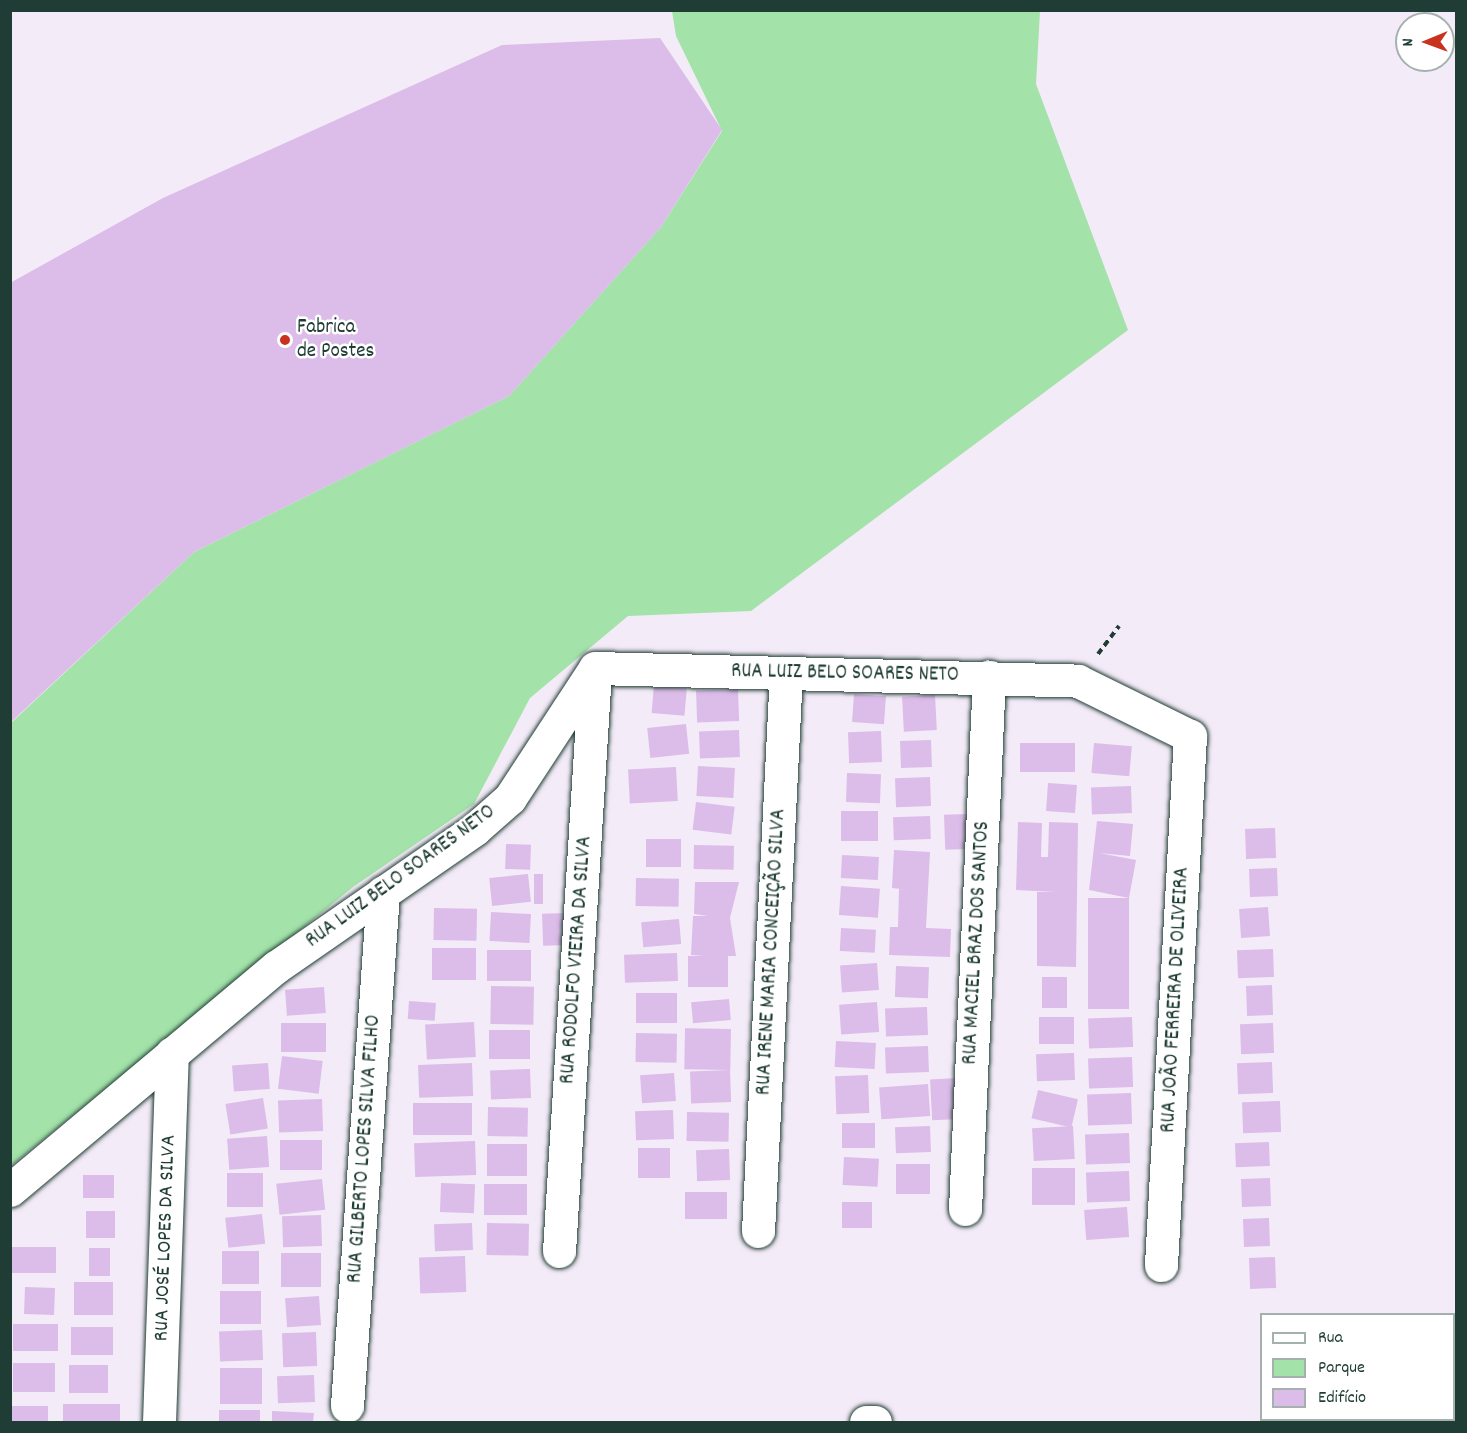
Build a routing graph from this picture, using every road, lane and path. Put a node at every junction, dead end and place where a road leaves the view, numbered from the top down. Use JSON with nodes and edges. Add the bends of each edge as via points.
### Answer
{"nodes":[{"id":1,"x":595,"y":668,"type":"junction"},
{"id":2,"x":786,"y":673,"type":"junction"},
{"id":3,"x":989,"y":677,"type":"junction"},
{"id":4,"x":1190,"y":736,"type":"joint"},
{"id":5,"x":383,"y":892,"type":"junction"},
{"id":6,"x":172,"y":1053,"type":"junction"},
{"id":7,"x":10,"y":1190,"type":"edge"},
{"id":8,"x":965,"y":1209,"type":"dead end"},
{"id":9,"x":758,"y":1231,"type":"dead end"},
{"id":10,"x":559,"y":1251,"type":"dead end"},
{"id":11,"x":1161,"y":1265,"type":"dead end"},
{"id":12,"x":347,"y":1406,"type":"dead end"},
{"id":13,"x":159,"y":1422,"type":"edge"},
{"id":14,"x":866,"y":1422,"type":"edge"},
{"id":15,"x":875,"y":1422,"type":"edge"}],
"edges":[{"from":1,"to":2,"type":"street","name":"RUA LUIZ BELO SOARES NETO"},
{"from":1,"to":5,"type":"street","name":"RUA LUIZ BELO SOARES NETO","via":[[510,798],[474,829]]},
{"from":1,"to":10,"type":"street","name":"RUA RODOLFO VIEIRA DA SILVA"},
{"from":2,"to":3,"type":"street","name":"RUA LUIZ BELO SOARES NETO"},
{"from":2,"to":9,"type":"street","name":"RUA IRENE MARIA CONCEIÇÃO SILVA"},
{"from":3,"to":4,"type":"street","name":"RUA LUIZ BELO SOARES NETO","via":[[1078,681]]},
{"from":3,"to":8,"type":"street","name":"RUA MACIEL BRAZ DOS SANTOS"},
{"from":4,"to":11,"type":"street","name":"RUA JOÃO FERREIRA DE OLIVEIRA"},
{"from":5,"to":6,"type":"street","name":"RUA LUIZ BELO SOARES NETO","via":[[276,966]]},
{"from":5,"to":12,"type":"street","name":"RUA GILBERTO LOPES SILVA FILHO"},
{"from":6,"to":7,"type":"street","name":"RUA LUIZ BELO SOARES NETO"},
{"from":6,"to":13,"type":"street","name":"RUA JOSÉ LOPES DA SILVA"},
{"from":14,"to":15,"type":"street"}]}
